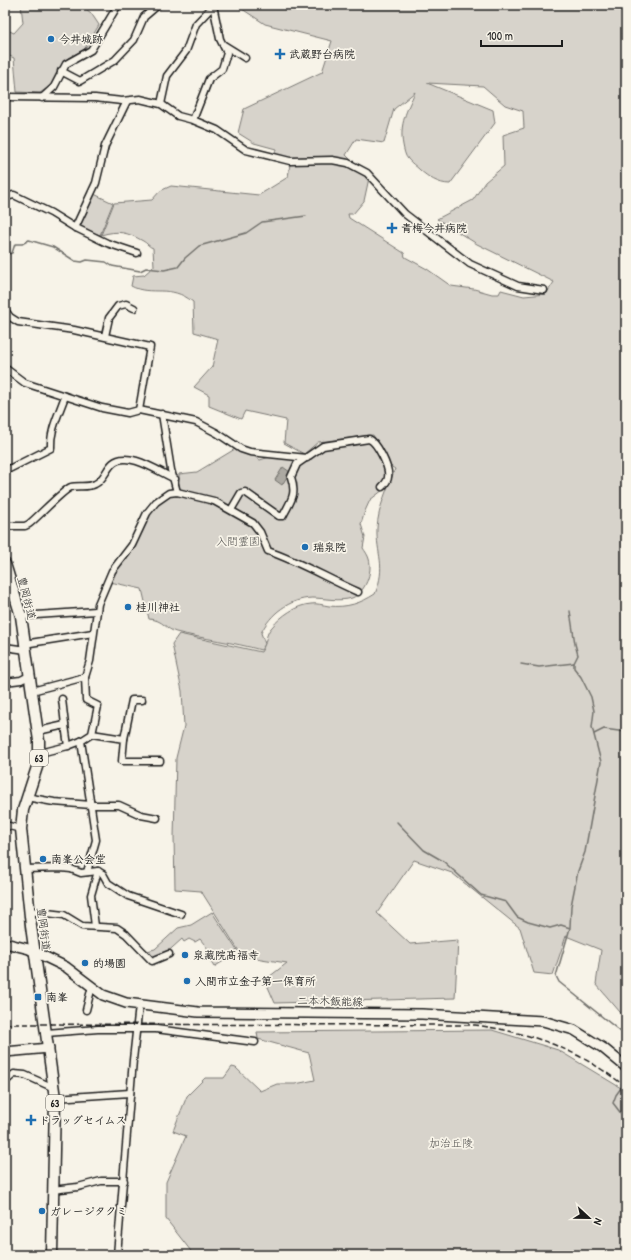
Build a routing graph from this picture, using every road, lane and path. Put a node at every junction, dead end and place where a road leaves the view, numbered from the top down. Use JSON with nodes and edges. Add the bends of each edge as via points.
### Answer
{"nodes":[{"id":1,"x":110,"y":5,"type":"edge"},
{"id":2,"x":158,"y":5,"type":"edge"},
{"id":3,"x":213,"y":5,"type":"edge"},
{"id":4,"x":118,"y":7,"type":"edge"},
{"id":5,"x":224,"y":45,"type":"junction"},
{"id":6,"x":245,"y":58,"type":"dead end"},
{"id":7,"x":61,"y":71,"type":"junction"},
{"id":8,"x":5,"y":97,"type":"edge"},
{"id":9,"x":42,"y":98,"type":"junction"},
{"id":10,"x":127,"y":101,"type":"junction"},
{"id":11,"x":161,"y":104,"type":"junction"},
{"id":12,"x":193,"y":120,"type":"junction"},
{"id":13,"x":5,"y":197,"type":"edge"},
{"id":14,"x":75,"y":228,"type":"junction"},
{"id":15,"x":137,"y":252,"type":"dead end"},
{"id":16,"x":544,"y":290,"type":"dead end"},
{"id":17,"x":134,"y":308,"type":"dead end"},
{"id":18,"x":5,"y":310,"type":"edge"},
{"id":19,"x":105,"y":336,"type":"junction"},
{"id":20,"x":5,"y":368,"type":"edge"},
{"id":21,"x":65,"y":396,"type":"junction"},
{"id":22,"x":139,"y":410,"type":"junction"},
{"id":23,"x":162,"y":414,"type":"junction"},
{"id":24,"x":307,"y":458,"type":"junction"},
{"id":25,"x":5,"y":471,"type":"edge"},
{"id":26,"x":175,"y":479,"type":"junction"},
{"id":27,"x":382,"y":488,"type":"dead end"},
{"id":28,"x":177,"y":492,"type":"junction"},
{"id":29,"x":231,"y":510,"type":"junction"},
{"id":30,"x":5,"y":526,"type":"edge"},
{"id":31,"x":5,"y":564,"type":"edge"},
{"id":32,"x":358,"y":592,"type":"dead end"},
{"id":33,"x":96,"y":611,"type":"junction"},
{"id":34,"x":21,"y":616,"type":"junction"},
{"id":35,"x":93,"y":633,"type":"junction"},
{"id":36,"x":5,"y":647,"type":"edge"},
{"id":37,"x":25,"y":647,"type":"junction"},
{"id":38,"x":29,"y":676,"type":"junction"},
{"id":39,"x":85,"y":677,"type":"junction"},
{"id":40,"x":5,"y":682,"type":"edge"},
{"id":41,"x":32,"y":691,"type":"junction"},
{"id":42,"x":62,"y":699,"type":"dead end"},
{"id":43,"x":142,"y":700,"type":"dead end"},
{"id":44,"x":65,"y":725,"type":"junction"},
{"id":45,"x":38,"y":731,"type":"junction"},
{"id":46,"x":92,"y":734,"type":"junction"},
{"id":47,"x":124,"y":739,"type":"junction"},
{"id":48,"x":81,"y":740,"type":"junction"},
{"id":49,"x":68,"y":746,"type":"junction"},
{"id":50,"x":40,"y":753,"type":"junction"},
{"id":51,"x":160,"y":761,"type":"dead end"},
{"id":52,"x":26,"y":797,"type":"junction"},
{"id":53,"x":91,"y":806,"type":"junction"},
{"id":54,"x":157,"y":818,"type":"dead end"},
{"id":55,"x":5,"y":825,"type":"edge"},
{"id":56,"x":21,"y":829,"type":"junction"},
{"id":57,"x":25,"y":869,"type":"junction"},
{"id":58,"x":98,"y":871,"type":"junction"},
{"id":59,"x":87,"y":872,"type":"junction"},
{"id":60,"x":29,"y":911,"type":"junction"},
{"id":61,"x":181,"y":914,"type":"dead end"},
{"id":62,"x":95,"y":926,"type":"junction"},
{"id":63,"x":5,"y":943,"type":"edge"},
{"id":64,"x":34,"y":953,"type":"junction"},
{"id":65,"x":169,"y":954,"type":"dead end"},
{"id":66,"x":92,"y":986,"type":"junction"},
{"id":67,"x":139,"y":1005,"type":"junction"},
{"id":68,"x":86,"y":1010,"type":"dead end"},
{"id":69,"x":136,"y":1029,"type":"junction"},
{"id":70,"x":46,"y":1033,"type":"junction"},
{"id":71,"x":255,"y":1042,"type":"dead end"},
{"id":72,"x":49,"y":1048,"type":"junction"},
{"id":73,"x":5,"y":1052,"type":"edge"},
{"id":74,"x":626,"y":1067,"type":"edge"},
{"id":75,"x":5,"y":1082,"type":"edge"},
{"id":76,"x":55,"y":1093,"type":"junction"},
{"id":77,"x":130,"y":1093,"type":"junction"},
{"id":78,"x":124,"y":1181,"type":"junction"},
{"id":79,"x":52,"y":1190,"type":"junction"},
{"id":80,"x":52,"y":1255,"type":"edge"},
{"id":81,"x":117,"y":1255,"type":"edge"}],
"edges":[{"from":1,"to":4,"type":"street"},
{"from":2,"to":7,"type":"street","via":[[144,17],[134,40],[104,69],[80,81]]},
{"from":3,"to":5,"type":"street","via":[[220,39]]},
{"from":3,"to":11,"type":"street","via":[[196,24],[186,52],[167,76]]},
{"from":4,"to":7,"type":"street","via":[[91,50],[66,64]]},
{"from":5,"to":6,"type":"street"},
{"from":5,"to":12,"type":"street","via":[[227,53],[222,69],[209,79]]},
{"from":7,"to":9,"type":"street","via":[[54,87]]},
{"from":8,"to":9,"type":"street"},
{"from":9,"to":10,"type":"street"},
{"from":10,"to":11,"type":"street","via":[[140,99]]},
{"from":10,"to":14,"type":"street","via":[[105,146],[96,183]]},
{"from":11,"to":12,"type":"street","via":[[178,116]]},
{"from":12,"to":16,"type":"street","via":[[217,130],[246,150],[290,162],[332,160],[357,167],[367,173],[405,214],[470,264],[518,286]]},
{"from":13,"to":14,"type":"street","via":[[14,195]]},
{"from":14,"to":15,"type":"street","via":[[107,243]]},
{"from":17,"to":19,"type":"street","via":[[122,304],[118,306],[109,318]]},
{"from":18,"to":19,"type":"street","via":[[10,318],[18,322]]},
{"from":19,"to":22,"type":"street","via":[[150,347]]},
{"from":20,"to":21,"type":"street","via":[[25,383]]},
{"from":21,"to":22,"type":"street","via":[[114,411]]},
{"from":21,"to":25,"type":"street","via":[[53,424],[51,448]]},
{"from":22,"to":23,"type":"street"},
{"from":23,"to":24,"type":"street","via":[[204,425],[250,452]]},
{"from":23,"to":26,"type":"street","via":[[171,470]]},
{"from":24,"to":27,"type":"street","via":[[323,446],[371,439],[388,471],[388,480]]},
{"from":24,"to":29,"type":"street","via":[[297,464],[291,477],[294,496],[283,516],[279,516],[245,492],[241,493]]},
{"from":26,"to":28,"type":"street"},
{"from":26,"to":30,"type":"street","via":[[141,463],[119,459],[95,485],[71,487],[29,524]]},
{"from":28,"to":29,"type":"street","via":[[214,501]]},
{"from":28,"to":33,"type":"street","via":[[165,495],[152,506],[132,545],[112,571]]},
{"from":29,"to":32,"type":"street","via":[[254,522],[268,551]]},
{"from":31,"to":34,"type":"main road","name":"豊岡街道","number":"63"},
{"from":33,"to":34,"type":"street"},
{"from":33,"to":35,"type":"street"},
{"from":34,"to":37,"type":"main road","name":"豊岡街道","number":"63"},
{"from":35,"to":37,"type":"street"},
{"from":35,"to":39,"type":"street","via":[[90,661]]},
{"from":36,"to":37,"type":"street"},
{"from":37,"to":38,"type":"main road","name":"豊岡街道","number":"63"},
{"from":38,"to":40,"type":"street"},
{"from":38,"to":41,"type":"main road","name":"豊岡街道","number":"63"},
{"from":39,"to":41,"type":"street"},
{"from":39,"to":46,"type":"street","via":[[86,700],[98,706]]},
{"from":41,"to":45,"type":"main road","name":"豊岡街道","number":"63"},
{"from":42,"to":44,"type":"street"},
{"from":43,"to":47,"type":"street","via":[[132,700]]},
{"from":44,"to":45,"type":"street"},
{"from":44,"to":49,"type":"street"},
{"from":45,"to":50,"type":"main road","name":"豊岡街道","number":"63"},
{"from":46,"to":47,"type":"street","via":[[99,733]]},
{"from":46,"to":48,"type":"street"},
{"from":47,"to":51,"type":"street","via":[[122,761]]},
{"from":48,"to":49,"type":"street"},
{"from":48,"to":53,"type":"street"},
{"from":49,"to":50,"type":"street"},
{"from":50,"to":52,"type":"main road","name":"豊岡街道","number":"63"},
{"from":52,"to":53,"type":"street"},
{"from":52,"to":56,"type":"main road","name":"豊岡街道","number":"63"},
{"from":53,"to":54,"type":"street","via":[[120,805],[142,815]]},
{"from":53,"to":59,"type":"street","via":[[96,840]]},
{"from":55,"to":56,"type":"street"},
{"from":56,"to":57,"type":"main road","name":"豊岡街道","number":"63"},
{"from":57,"to":59,"type":"street","via":[[61,868]]},
{"from":57,"to":60,"type":"main road","name":"豊岡街道","number":"63"},
{"from":58,"to":59,"type":"street"},
{"from":58,"to":61,"type":"street","via":[[108,883],[128,896]]},
{"from":58,"to":62,"type":"street","via":[[91,895]]},
{"from":60,"to":62,"type":"street","via":[[64,915],[82,926]]},
{"from":60,"to":64,"type":"main road","name":"豊岡街道","number":"63"},
{"from":62,"to":65,"type":"street","via":[[117,928],[152,961]]},
{"from":63,"to":64,"type":"main road","name":"二本木飯能線"},
{"from":64,"to":66,"type":"main road","name":"二本木飯能線","via":[[71,970]]},
{"from":64,"to":70,"type":"main road","name":"豊岡街道","number":"63"},
{"from":66,"to":67,"type":"main road","name":"二本木飯能線","via":[[110,999]]},
{"from":66,"to":68,"type":"street"},
{"from":67,"to":69,"type":"street"},
{"from":67,"to":74,"type":"main road","name":"二本木飯能線","via":[[198,1012],[422,1014],[537,1020],[574,1030],[603,1048]]},
{"from":69,"to":70,"type":"street"},
{"from":69,"to":71,"type":"street","via":[[201,1033],[230,1040]]},
{"from":69,"to":77,"type":"street"},
{"from":70,"to":72,"type":"main road","name":"豊岡街道","number":"63"},
{"from":72,"to":73,"type":"main road"},
{"from":72,"to":76,"type":"main road","name":"豊岡街道","number":"63"},
{"from":75,"to":76,"type":"street","via":[[14,1074],[25,1075]]},
{"from":76,"to":77,"type":"street"},
{"from":76,"to":79,"type":"main road","name":"豊岡街道","number":"63"},
{"from":77,"to":78,"type":"street"},
{"from":78,"to":79,"type":"street","via":[[101,1181]]},
{"from":78,"to":81,"type":"street"},
{"from":79,"to":80,"type":"main road","name":"豊岡街道","number":"63"}]}
